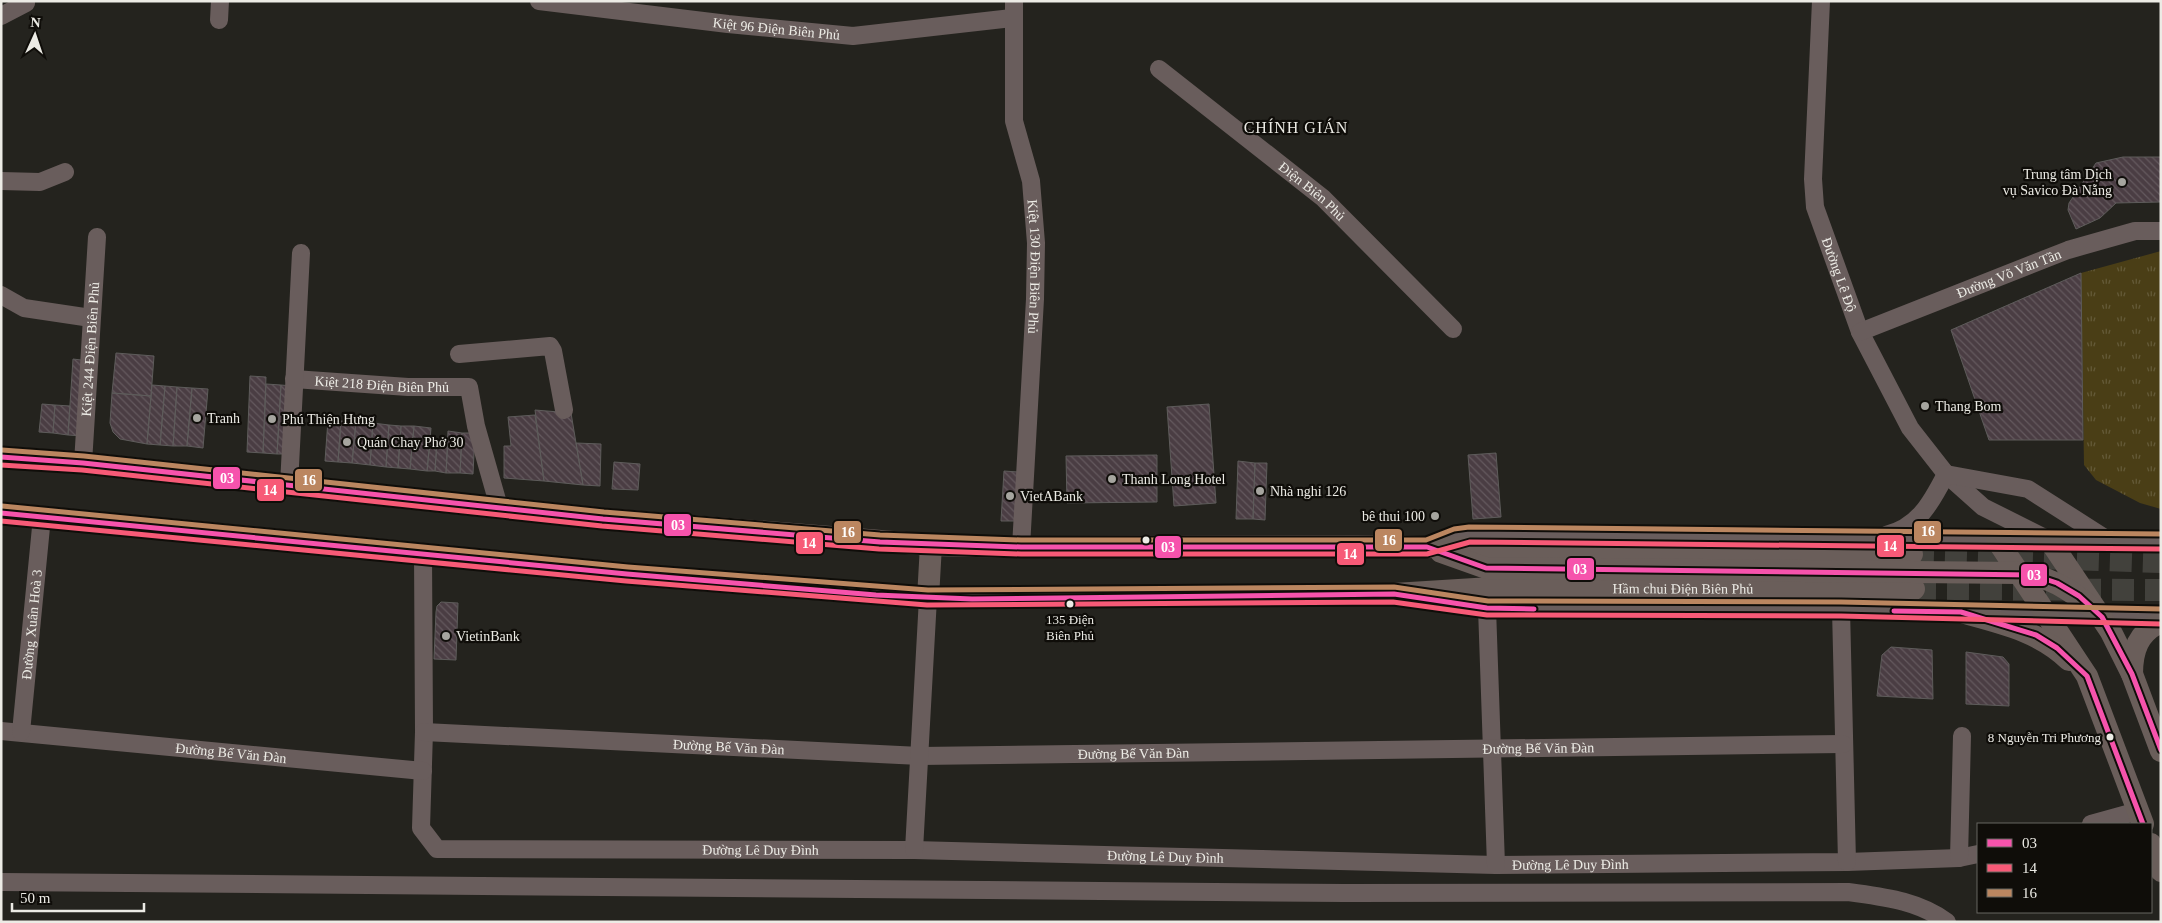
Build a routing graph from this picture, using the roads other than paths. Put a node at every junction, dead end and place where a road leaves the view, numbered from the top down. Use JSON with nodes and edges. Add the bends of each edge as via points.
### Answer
{"nodes":[{"id":1,"x":25,"y":1,"type":"edge"},
{"id":2,"x":220,"y":1,"type":"edge"},
{"id":3,"x":539,"y":1,"type":"edge"},
{"id":4,"x":1821,"y":1,"type":"edge"},
{"id":5,"x":1013,"y":10,"type":"edge"},
{"id":6,"x":1,"y":16,"type":"edge"},
{"id":7,"x":219,"y":20,"type":"dead end"},
{"id":8,"x":1159,"y":69,"type":"dead end"},
{"id":9,"x":65,"y":172,"type":"dead end"},
{"id":10,"x":1,"y":181,"type":"edge"},
{"id":11,"x":2161,"y":231,"type":"edge"},
{"id":12,"x":97,"y":237,"type":"dead end"},
{"id":13,"x":301,"y":253,"type":"dead end"},
{"id":14,"x":1,"y":295,"type":"edge"},
{"id":15,"x":91,"y":318,"type":"junction"},
{"id":16,"x":1453,"y":329,"type":"dead end"},
{"id":17,"x":1860,"y":332,"type":"junction"},
{"id":18,"x":459,"y":354,"type":"dead end"},
{"id":19,"x":294,"y":379,"type":"junction"},
{"id":20,"x":564,"y":410,"type":"dead end"},
{"id":21,"x":1,"y":457,"type":"edge"},
{"id":22,"x":83,"y":463,"type":"junction"},
{"id":23,"x":1946,"y":474,"type":"junction"},
{"id":24,"x":289,"y":484,"type":"junction"},
{"id":25,"x":499,"y":507,"type":"junction"},
{"id":26,"x":1983,"y":507,"type":"junction"},
{"id":27,"x":1,"y":513,"type":"edge"},
{"id":28,"x":42,"y":517,"type":"junction"},
{"id":29,"x":1870,"y":538,"type":"junction"},
{"id":30,"x":1997,"y":540,"type":"junction"},
{"id":31,"x":2050,"y":541,"type":"junction"},
{"id":32,"x":2111,"y":542,"type":"junction"},
{"id":33,"x":2161,"y":542,"type":"edge"},
{"id":34,"x":931,"y":545,"type":"junction"},
{"id":35,"x":1021,"y":547,"type":"junction"},
{"id":36,"x":1427,"y":547,"type":"junction"},
{"id":37,"x":423,"y":553,"type":"junction"},
{"id":38,"x":1912,"y":554,"type":"tunnel mouth"},
{"id":39,"x":2020,"y":574,"type":"junction"},
{"id":40,"x":1914,"y":589,"type":"tunnel mouth"},
{"id":41,"x":1394,"y":594,"type":"junction"},
{"id":42,"x":928,"y":598,"type":"junction"},
{"id":43,"x":1487,"y":608,"type":"junction"},
{"id":44,"x":1840,"y":609,"type":"junction"},
{"id":45,"x":1961,"y":612,"type":"junction"},
{"id":46,"x":2049,"y":616,"type":"junction"},
{"id":47,"x":2102,"y":617,"type":"junction"},
{"id":48,"x":2161,"y":617,"type":"edge"},
{"id":49,"x":2161,"y":622,"type":"edge"},
{"id":50,"x":2132,"y":674,"type":"junction"},
{"id":51,"x":2087,"y":676,"type":"junction"},
{"id":52,"x":1,"y":731,"type":"edge"},
{"id":53,"x":21,"y":732,"type":"junction"},
{"id":54,"x":424,"y":732,"type":"junction"},
{"id":55,"x":1962,"y":736,"type":"dead end"},
{"id":56,"x":1843,"y":744,"type":"junction"},
{"id":57,"x":1493,"y":750,"type":"junction"},
{"id":58,"x":2161,"y":751,"type":"edge"},
{"id":59,"x":920,"y":756,"type":"junction"},
{"id":60,"x":423,"y":771,"type":"junction"},
{"id":61,"x":2141,"y":818,"type":"edge"},
{"id":62,"x":2099,"y":823,"type":"edge"},
{"id":63,"x":2152,"y":847,"type":"edge"},
{"id":64,"x":914,"y":850,"type":"junction"},
{"id":65,"x":1977,"y":854,"type":"edge"},
{"id":66,"x":1959,"y":858,"type":"junction"},
{"id":67,"x":1847,"y":862,"type":"junction"},
{"id":68,"x":1496,"y":865,"type":"junction"},
{"id":69,"x":2161,"y":871,"type":"edge"},
{"id":70,"x":1,"y":882,"type":"edge"},
{"id":71,"x":1947,"y":922,"type":"edge"}],
"edges":[{"from":1,"to":6,"type":"street","via":[[26,4]]},
{"from":2,"to":7,"type":"street"},
{"from":3,"to":5,"type":"street","name":"Kiệt 96 Điện Biên Phủ","via":[[853,36]]},
{"from":4,"to":17,"type":"street","name":"Đường Lê Độ","via":[[1813,179],[1815,207]]},
{"from":5,"to":35,"type":"street","name":"Kiệt 130 Điện Biên Phủ","via":[[1014,121],[1031,181],[1036,243]]},
{"from":8,"to":16,"type":"street","name":"Điện Biên Phủ","via":[[1323,198]]},
{"from":9,"to":10,"type":"street","via":[[40,182]]},
{"from":11,"to":17,"type":"street","name":"Đường Võ Văn Tần","via":[[2135,231],[2068,250]]},
{"from":12,"to":15,"type":"street","name":"Kiệt 244 Điện Biên Phủ"},
{"from":13,"to":19,"type":"street","name":"Kiệt 218 Điện Biên Phủ"},
{"from":14,"to":15,"type":"street","via":[[24,308]]},
{"from":15,"to":22,"type":"street","name":"Kiệt 244 Điện Biên Phủ"},
{"from":17,"to":23,"type":"street","name":"Đường Lê Độ","via":[[1910,428]]},
{"from":18,"to":20,"type":"street","via":[[550,346]]},
{"from":19,"to":24,"type":"street","name":"Kiệt 218 Điện Biên Phủ"},
{"from":19,"to":25,"type":"street","name":"Kiệt 218 Điện Biên Phủ","via":[[408,387],[469,387],[476,426]]},
{"from":21,"to":22,"type":"main road"},
{"from":22,"to":24,"type":"main road"},
{"from":23,"to":26,"type":"street","name":"Đường Lê Độ"},
{"from":23,"to":29,"type":"street","via":[[1932,502],[1908,526],[1892,534]]},
{"from":23,"to":32,"type":"street","via":[[2028,489]]},
{"from":24,"to":25,"type":"main road"},
{"from":25,"to":34,"type":"main road","via":[[665,525]]},
{"from":26,"to":30,"type":"street","name":"Đường Lê Độ"},
{"from":26,"to":31,"type":"street","name":"Đường Lê Độ"},
{"from":27,"to":28,"type":"main road","name":"Hầm chui Điện Biên Phủ"},
{"from":28,"to":37,"type":"main road","name":"Hầm chui Điện Biên Phủ"},
{"from":28,"to":53,"type":"street","name":"Đường Xuân Hoà 3"},
{"from":29,"to":30,"type":"street"},
{"from":29,"to":36,"type":"street","via":[[1470,534]]},
{"from":30,"to":31,"type":"street"},
{"from":30,"to":39,"type":"main road"},
{"from":31,"to":32,"type":"street"},
{"from":31,"to":47,"type":"main road"},
{"from":32,"to":33,"type":"street"},
{"from":34,"to":35,"type":"main road"},
{"from":34,"to":42,"type":"main road"},
{"from":35,"to":36,"type":"main road"},
{"from":36,"to":38,"type":"main road"},
{"from":36,"to":39,"type":"main road","via":[[1486,568]]},
{"from":37,"to":42,"type":"main road","name":"Hầm chui Điện Biên Phủ","via":[[627,574]]},
{"from":37,"to":54,"type":"street"},
{"from":39,"to":46,"type":"main road"},
{"from":39,"to":47,"type":"main road","via":[[2057,583],[2079,596]]},
{"from":40,"to":41,"type":"main road","name":"Hầm chui Điện Biên Phủ","via":[[1491,588]]},
{"from":41,"to":42,"type":"main road","name":"Hầm chui Điện Biên Phủ"},
{"from":41,"to":43,"type":"street"},
{"from":42,"to":59,"type":"street"},
{"from":43,"to":44,"type":"street"},
{"from":43,"to":57,"type":"street"},
{"from":44,"to":45,"type":"street"},
{"from":44,"to":56,"type":"street"},
{"from":45,"to":46,"type":"street"},
{"from":45,"to":51,"type":"main road","via":[[2036,635],[2057,648]]},
{"from":46,"to":47,"type":"street"},
{"from":46,"to":51,"type":"main road"},
{"from":47,"to":48,"type":"street"},
{"from":47,"to":50,"type":"main road"},
{"from":49,"to":50,"type":"main road","via":[[2146,631],[2136,644]]},
{"from":50,"to":58,"type":"main road"},
{"from":51,"to":61,"type":"main road"},
{"from":52,"to":53,"type":"street","name":"Đường Bế Văn Đàn"},
{"from":53,"to":60,"type":"street","name":"Đường Bế Văn Đàn"},
{"from":54,"to":59,"type":"street","name":"Đường Bế Văn Đàn"},
{"from":54,"to":60,"type":"street"},
{"from":55,"to":66,"type":"street"},
{"from":56,"to":57,"type":"street","name":"Đường Bế Văn Đàn"},
{"from":56,"to":67,"type":"street"},
{"from":57,"to":59,"type":"street","name":"Đường Bế Văn Đàn"},
{"from":57,"to":68,"type":"street"},
{"from":59,"to":64,"type":"street"},
{"from":60,"to":64,"type":"street","name":"Đường Lê Duy Đình","via":[[420,828],[437,849]]},
{"from":61,"to":62,"type":"street"},
{"from":63,"to":69,"type":"main road"},
{"from":64,"to":68,"type":"street","name":"Đường Lê Duy Đình"},
{"from":65,"to":66,"type":"street","name":"Đường Lê Duy Đình"},
{"from":66,"to":67,"type":"street","name":"Đường Lê Duy Đình"},
{"from":67,"to":68,"type":"street","name":"Đường Lê Duy Đình"},
{"from":70,"to":71,"type":"street","via":[[1345,893],[1848,892],[1905,901],[1937,914]]}]}
